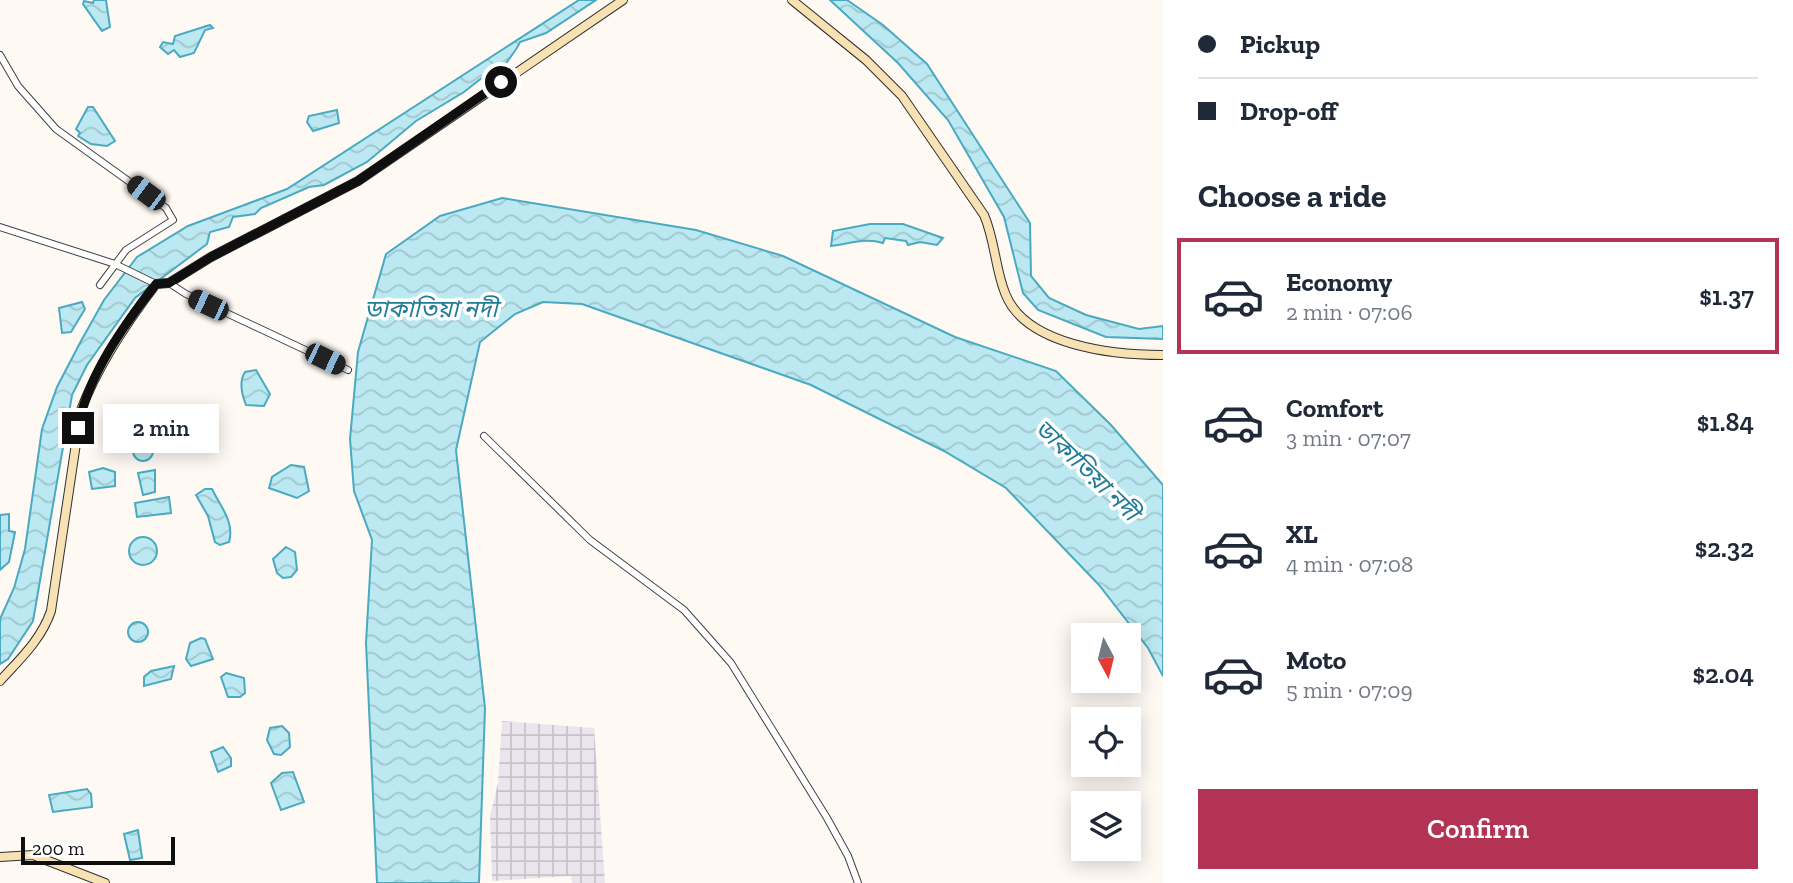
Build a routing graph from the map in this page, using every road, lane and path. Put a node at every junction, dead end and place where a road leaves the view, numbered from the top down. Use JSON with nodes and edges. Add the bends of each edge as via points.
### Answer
{"nodes":[{"id":1,"x":623,"y":0,"type":"edge"},
{"id":2,"x":792,"y":0,"type":"edge"},
{"id":3,"x":0,"y":55,"type":"edge"},
{"id":4,"x":0,"y":227,"type":"edge"},
{"id":5,"x":114,"y":264,"type":"junction"},
{"id":6,"x":169,"y":283,"type":"junction"},
{"id":7,"x":156,"y":284,"type":"junction"},
{"id":8,"x":100,"y":285,"type":"dead end"},
{"id":9,"x":1163,"y":355,"type":"edge"},
{"id":10,"x":348,"y":370,"type":"dead end"},
{"id":11,"x":484,"y":436,"type":"dead end"},
{"id":12,"x":0,"y":681,"type":"edge"},
{"id":13,"x":0,"y":857,"type":"edge"},
{"id":14,"x":105,"y":883,"type":"edge"},
{"id":15,"x":858,"y":883,"type":"edge"}],
"edges":[{"from":1,"to":6,"type":"main road","via":[[358,181]]},
{"from":2,"to":9,"type":"main road","via":[[902,96],[984,215],[1004,292],[1019,316],[1064,341],[1098,350]]},
{"from":3,"to":5,"type":"street","via":[[18,86],[56,129],[166,208],[171,222],[126,250]]},
{"from":4,"to":5,"type":"street"},
{"from":5,"to":7,"type":"street"},
{"from":5,"to":8,"type":"street"},
{"from":6,"to":7,"type":"main road"},
{"from":6,"to":10,"type":"street"},
{"from":7,"to":12,"type":"main road","via":[[132,315],[88,392],[81,410],[51,611],[38,641]]},
{"from":11,"to":15,"type":"street","via":[[581,532],[684,610],[731,663],[827,818]]},
{"from":13,"to":14,"type":"main road","via":[[33,855]]}]}
